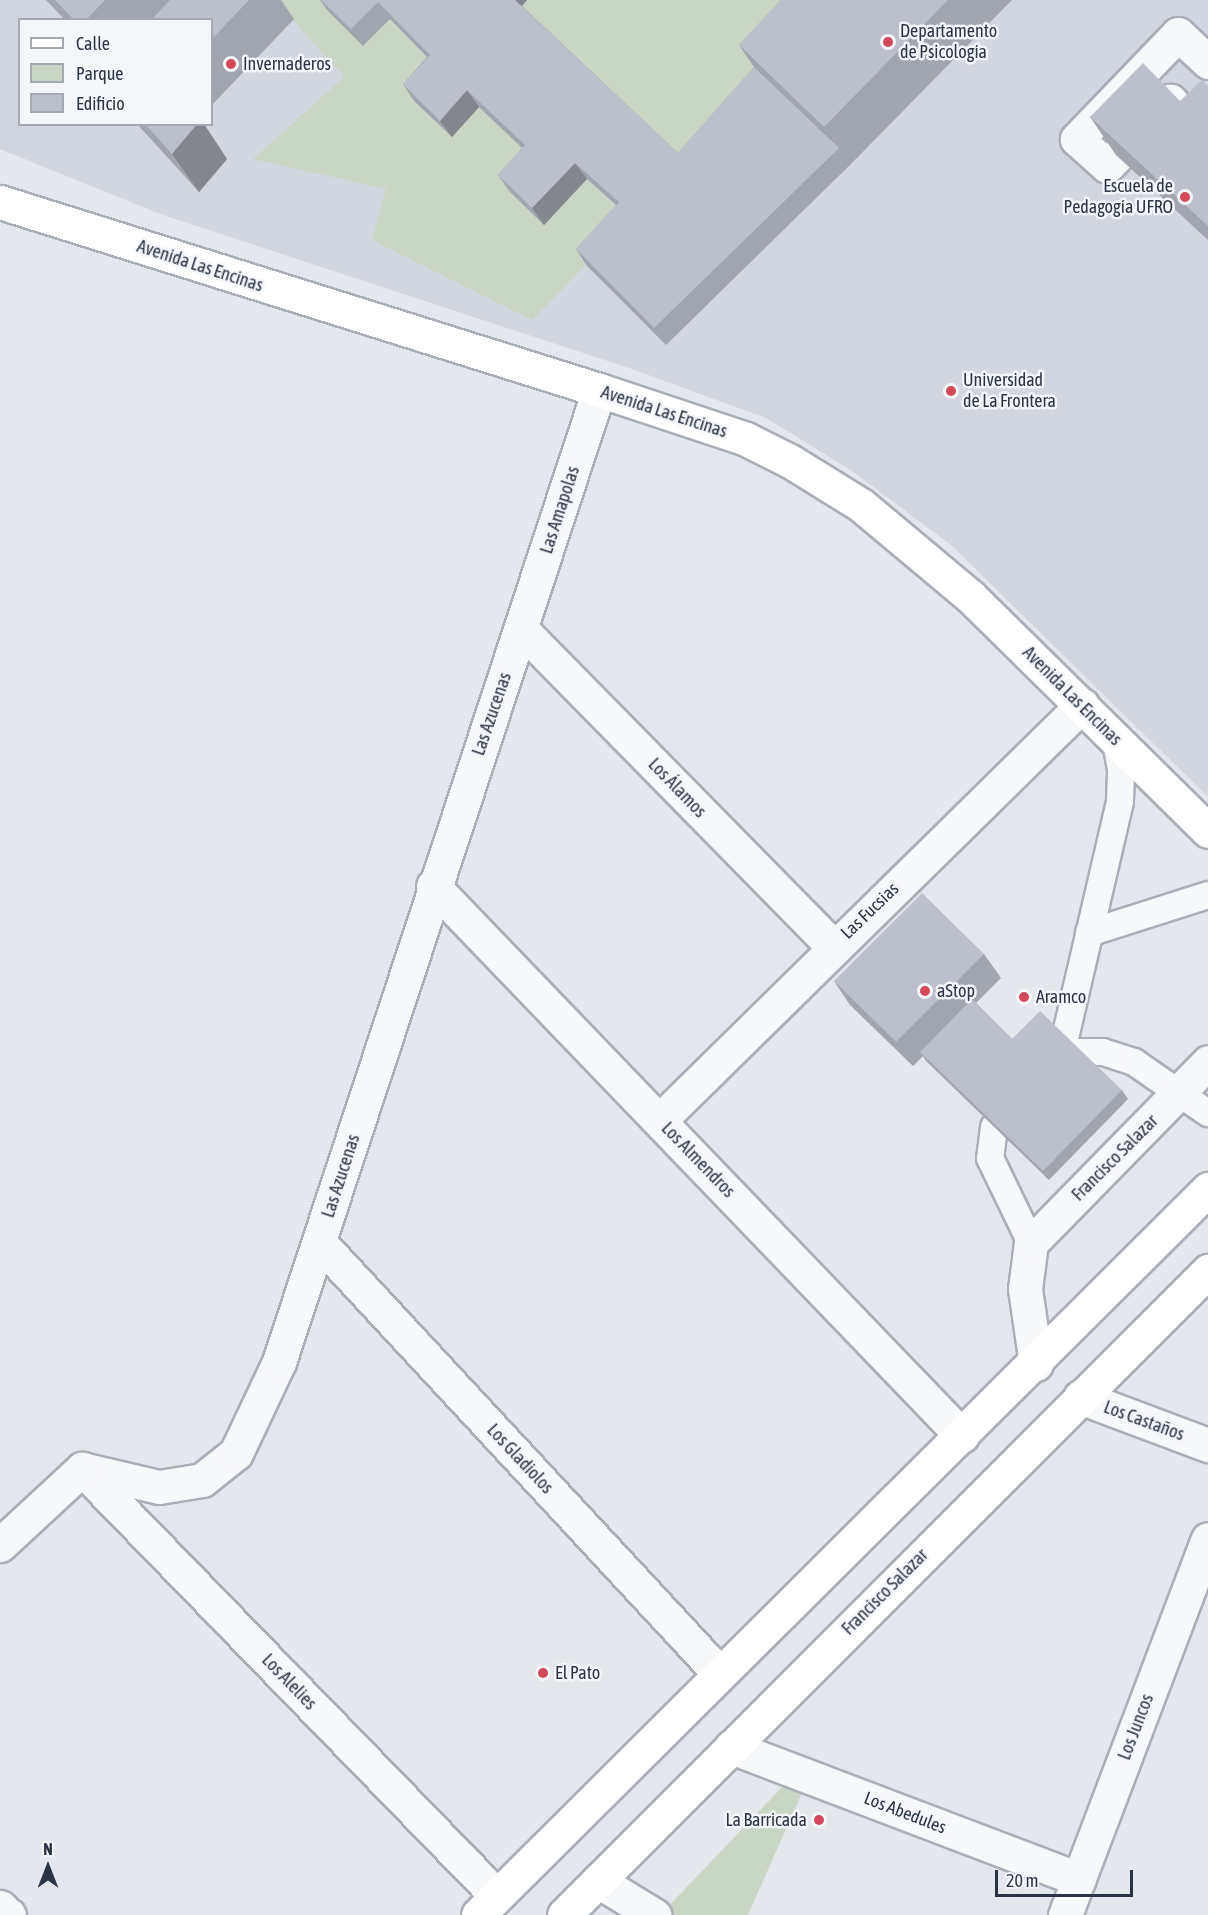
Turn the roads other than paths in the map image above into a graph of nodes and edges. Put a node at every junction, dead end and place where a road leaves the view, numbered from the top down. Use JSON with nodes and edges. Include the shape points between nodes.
{"nodes":[{"id":1,"x":1208,"y":62,"type":"edge"},
{"id":2,"x":1208,"y":138,"type":"edge"},
{"id":3,"x":0,"y":202,"type":"edge"},
{"id":4,"x":599,"y":390,"type":"junction"},
{"id":5,"x":521,"y":629,"type":"junction"},
{"id":6,"x":1082,"y":705,"type":"junction"},
{"id":7,"x":1115,"y":737,"type":"junction"},
{"id":8,"x":1208,"y":831,"type":"edge"},
{"id":9,"x":433,"y":886,"type":"junction"},
{"id":10,"x":1208,"y":895,"type":"edge"},
{"id":11,"x":1089,"y":933,"type":"junction"},
{"id":12,"x":833,"y":947,"type":"junction"},
{"id":13,"x":1208,"y":1062,"type":"edge"},
{"id":14,"x":1180,"y":1091,"type":"junction"},
{"id":15,"x":1208,"y":1113,"type":"edge"},
{"id":16,"x":660,"y":1120,"type":"junction"},
{"id":17,"x":994,"y":1127,"type":"edge"},
{"id":18,"x":1208,"y":1189,"type":"edge"},
{"id":19,"x":320,"y":1243,"type":"junction"},
{"id":20,"x":1031,"y":1243,"type":"junction"},
{"id":21,"x":1208,"y":1271,"type":"edge"},
{"id":22,"x":1036,"y":1364,"type":"junction"},
{"id":23,"x":1080,"y":1398,"type":"junction"},
{"id":24,"x":962,"y":1436,"type":"junction"},
{"id":25,"x":1208,"y":1445,"type":"edge"},
{"id":26,"x":81,"y":1469,"type":"junction"},
{"id":27,"x":4,"y":1537,"type":"edge"},
{"id":28,"x":1208,"y":1539,"type":"edge"},
{"id":29,"x":720,"y":1674,"type":"junction"},
{"id":30,"x":731,"y":1746,"type":"junction"},
{"id":31,"x":1079,"y":1879,"type":"junction"},
{"id":32,"x":598,"y":1881,"type":"junction"},
{"id":33,"x":487,"y":1906,"type":"edge"},
{"id":34,"x":0,"y":1907,"type":"edge"},
{"id":35,"x":9,"y":1915,"type":"edge"},
{"id":36,"x":564,"y":1915,"type":"edge"},
{"id":37,"x":654,"y":1915,"type":"edge"},
{"id":38,"x":1065,"y":1915,"type":"edge"}],
"edges":[{"from":1,"to":2,"type":"street","via":[[1178,34],[1077,139],[1107,166],[1170,101]]},
{"from":3,"to":4,"type":"main road","name":"Avenida Las Encinas"},
{"from":4,"to":5,"type":"street","name":"Las Amapolas"},
{"from":4,"to":6,"type":"main road","name":"Avenida Las Encinas","via":[[746,440],[790,461],[861,505],[971,597]]},
{"from":5,"to":9,"type":"street","name":"Las Azucenas"},
{"from":5,"to":12,"type":"street","name":"Los Álamos"},
{"from":6,"to":7,"type":"main road","name":"Avenida Las Encinas"},
{"from":6,"to":12,"type":"street","name":"Las Fucsias"},
{"from":7,"to":8,"type":"main road","name":"Avenida Las Encinas"},
{"from":7,"to":11,"type":"lane","via":[[1121,769],[1120,801]]},
{"from":9,"to":16,"type":"street","name":"Los Almendros"},
{"from":9,"to":19,"type":"street","name":"Las Azucenas"},
{"from":10,"to":11,"type":"lane"},
{"from":11,"to":14,"type":"lane","via":[[1072,1045],[1119,1055]]},
{"from":12,"to":16,"type":"street","name":"Las Fucsias"},
{"from":13,"to":14,"type":"street","name":"Francisco Salazar"},
{"from":14,"to":15,"type":"lane"},
{"from":14,"to":20,"type":"street","name":"Francisco Salazar"},
{"from":16,"to":24,"type":"street","name":"Los Almendros"},
{"from":17,"to":20,"type":"lane","via":[[990,1158]]},
{"from":18,"to":22,"type":"main road"},
{"from":19,"to":26,"type":"street","name":"Las Azucenas","via":[[279,1362],[236,1454],[202,1480],[159,1487]]},
{"from":19,"to":29,"type":"street","name":"Los Gladiolos"},
{"from":20,"to":22,"type":"street","via":[[1025,1289]]},
{"from":21,"to":23,"type":"main road","name":"Francisco Salazar"},
{"from":22,"to":24,"type":"main road"},
{"from":23,"to":25,"type":"street","name":"Los Castaños"},
{"from":23,"to":30,"type":"main road","name":"Francisco Salazar"},
{"from":24,"to":29,"type":"main road"},
{"from":26,"to":27,"type":"street"},
{"from":26,"to":33,"type":"street","name":"Los Alelies"},
{"from":28,"to":31,"type":"street","name":"Los Juncos"},
{"from":29,"to":33,"type":"main road"},
{"from":30,"to":31,"type":"street","name":"Los Abedules"},
{"from":30,"to":32,"type":"main road","name":"Francisco Salazar"},
{"from":31,"to":38,"type":"street","name":"Los Juncos"},
{"from":32,"to":36,"type":"main road","name":"Francisco Salazar"},
{"from":32,"to":37,"type":"street"},
{"from":34,"to":35,"type":"street"}]}
